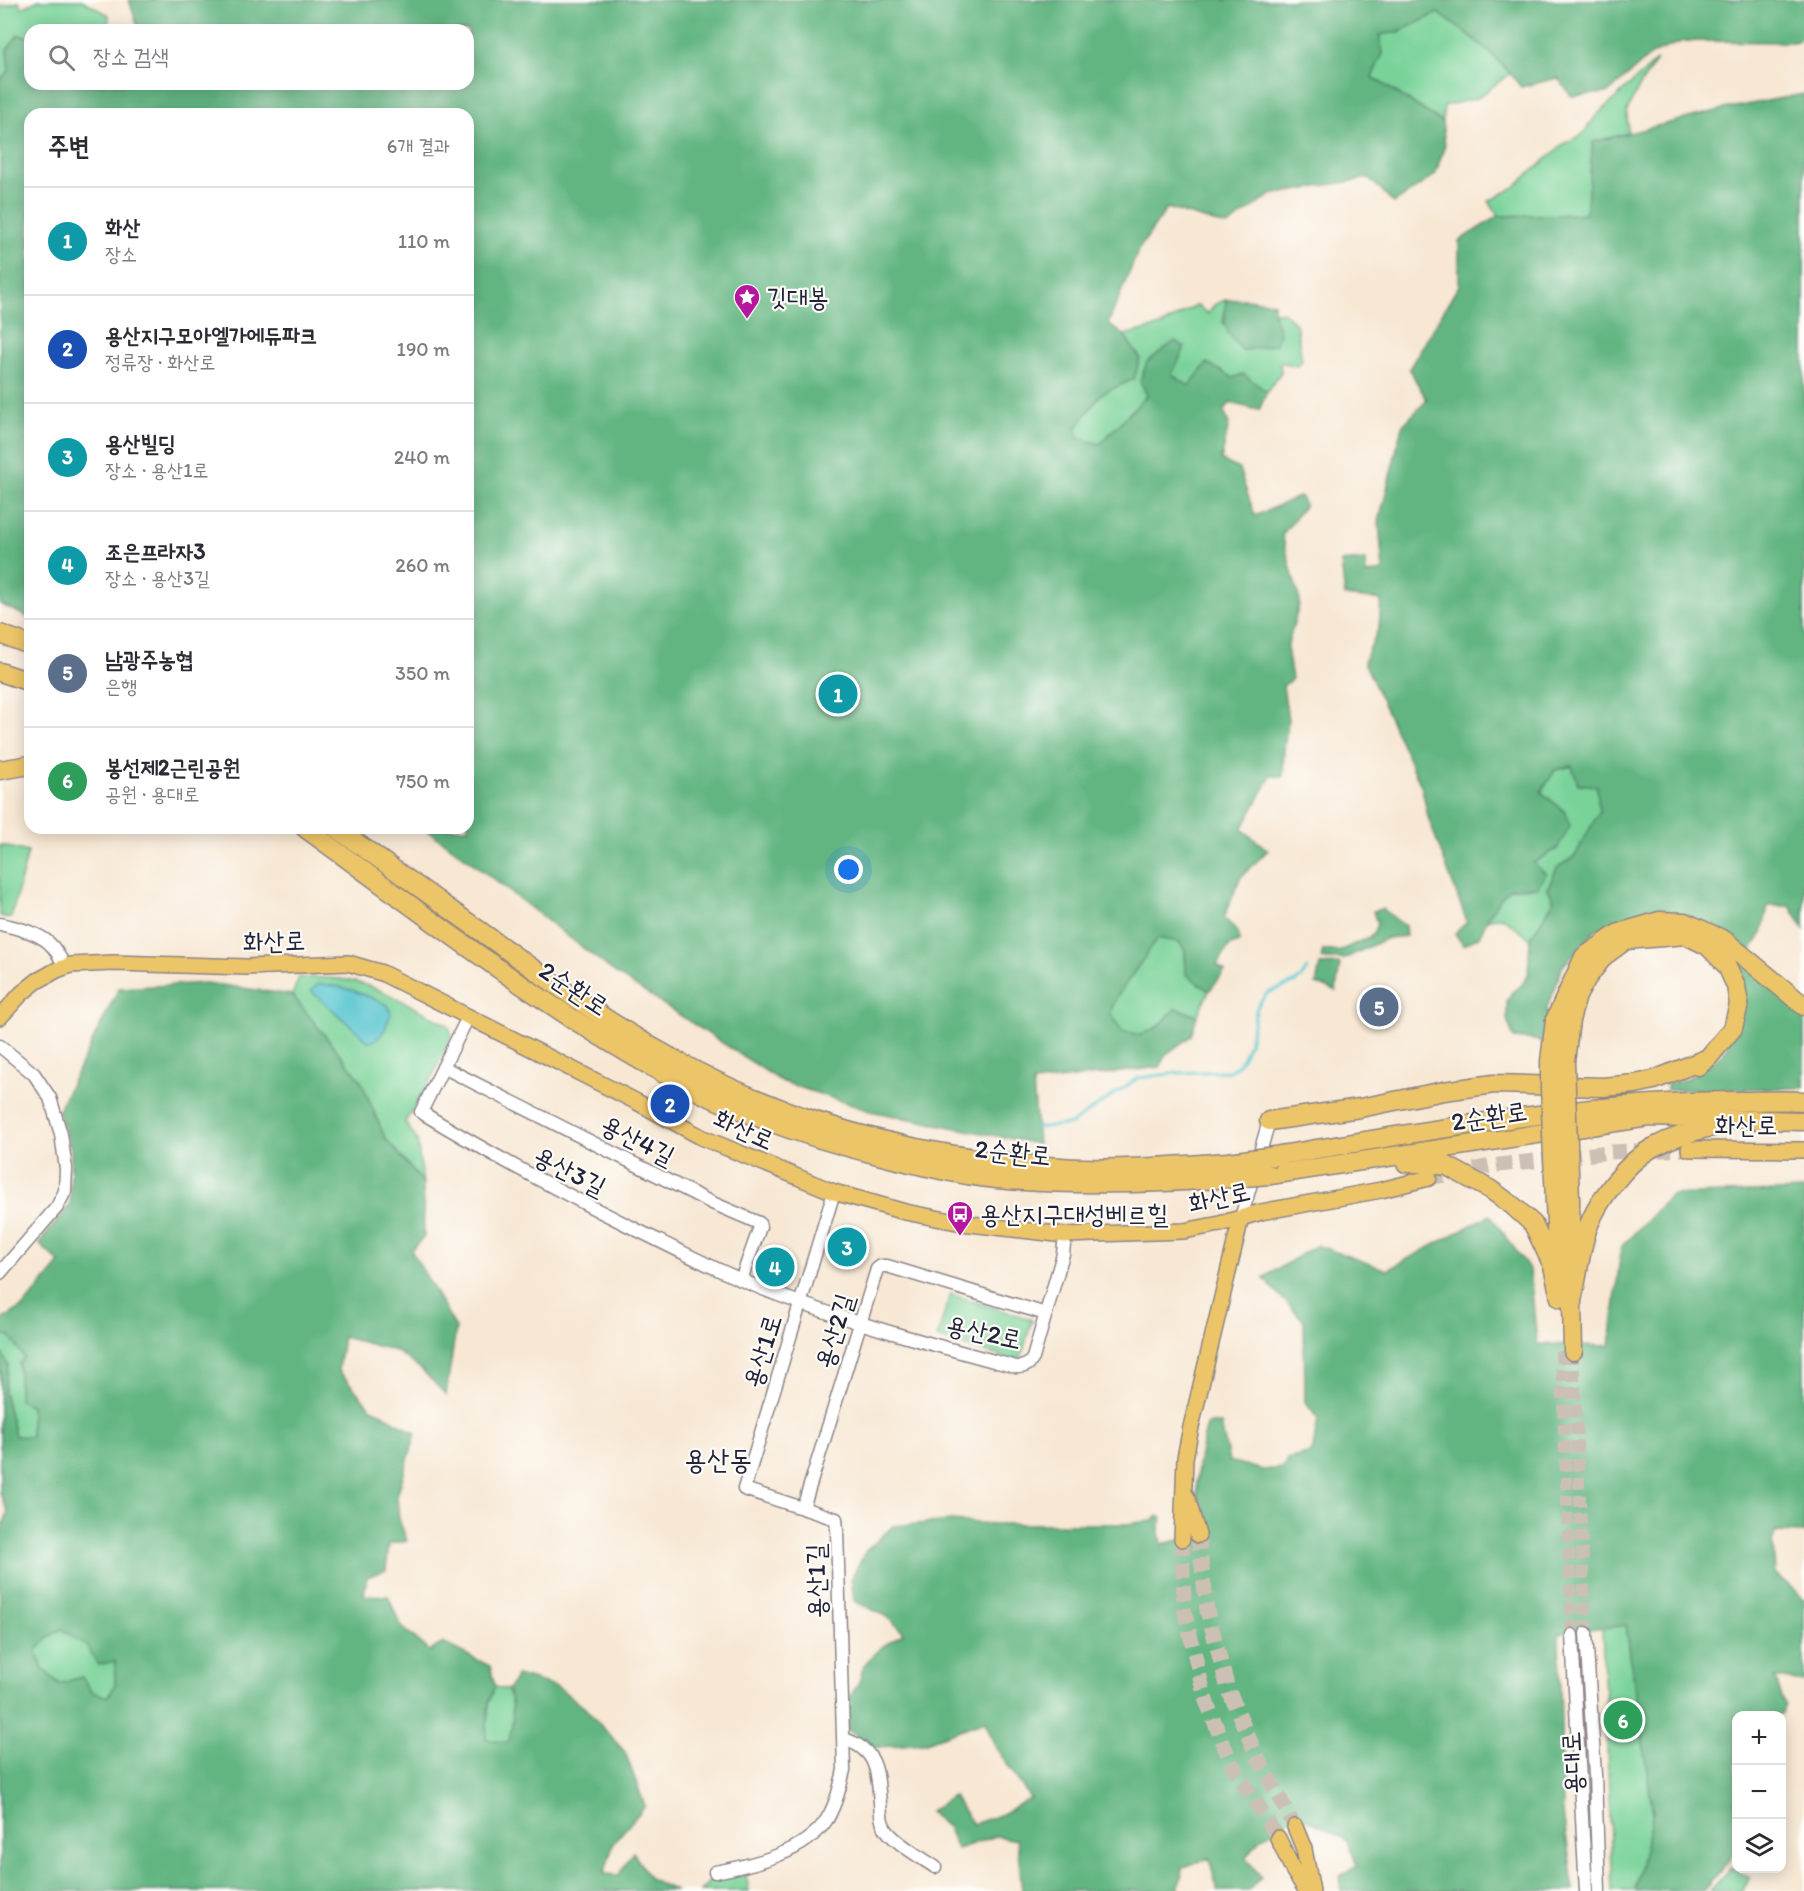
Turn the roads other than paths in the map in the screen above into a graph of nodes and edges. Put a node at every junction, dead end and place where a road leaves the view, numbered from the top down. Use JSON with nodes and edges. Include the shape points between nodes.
{"nodes":[{"id":1,"x":0,"y":672,"type":"edge"},
{"id":2,"x":24,"y":680,"type":"edge"},
{"id":3,"x":24,"y":766,"type":"edge"},
{"id":4,"x":0,"y":770,"type":"edge"},
{"id":5,"x":313,"y":834,"type":"edge"},
{"id":6,"x":344,"y":834,"type":"edge"},
{"id":7,"x":0,"y":924,"type":"edge"},
{"id":8,"x":65,"y":967,"type":"junction"},
{"id":9,"x":1804,"y":1006,"type":"edge"},
{"id":10,"x":0,"y":1017,"type":"edge"},
{"id":11,"x":468,"y":1017,"type":"junction"},
{"id":12,"x":1562,"y":1020,"type":"junction"},
{"id":13,"x":0,"y":1046,"type":"edge"},
{"id":14,"x":1708,"y":1058,"type":"junction"},
{"id":15,"x":444,"y":1067,"type":"junction"},
{"id":16,"x":1804,"y":1101,"type":"edge"},
{"id":17,"x":1616,"y":1106,"type":"junction"},
{"id":18,"x":1269,"y":1121,"type":"joint"},
{"id":19,"x":1804,"y":1121,"type":"edge"},
{"id":20,"x":1804,"y":1127,"type":"edge"},
{"id":21,"x":1689,"y":1149,"type":"tunnel mouth"},
{"id":22,"x":1804,"y":1150,"type":"edge"},
{"id":23,"x":1305,"y":1168,"type":"junction"},
{"id":24,"x":1230,"y":1170,"type":"junction"},
{"id":25,"x":1429,"y":1178,"type":"tunnel mouth"},
{"id":26,"x":834,"y":1192,"type":"junction"},
{"id":27,"x":1241,"y":1218,"type":"junction"},
{"id":28,"x":1065,"y":1235,"type":"junction"},
{"id":29,"x":0,"y":1273,"type":"edge"},
{"id":30,"x":741,"y":1280,"type":"junction"},
{"id":31,"x":1566,"y":1299,"type":"junction"},
{"id":32,"x":801,"y":1303,"type":"junction"},
{"id":33,"x":1046,"y":1314,"type":"junction"},
{"id":34,"x":860,"y":1323,"type":"junction"},
{"id":35,"x":1567,"y":1351,"type":"tunnel mouth"},
{"id":36,"x":744,"y":1489,"type":"joint"},
{"id":37,"x":1185,"y":1489,"type":"junction"},
{"id":38,"x":803,"y":1508,"type":"junction"},
{"id":39,"x":1198,"y":1535,"type":"tunnel mouth"},
{"id":40,"x":1182,"y":1539,"type":"tunnel mouth"},
{"id":41,"x":1586,"y":1633,"type":"tunnel mouth"},
{"id":42,"x":1572,"y":1635,"type":"tunnel mouth"},
{"id":43,"x":844,"y":1739,"type":"junction"},
{"id":44,"x":1295,"y":1827,"type":"tunnel mouth"},
{"id":45,"x":1278,"y":1838,"type":"tunnel mouth"},
{"id":46,"x":935,"y":1867,"type":"dead end"},
{"id":47,"x":716,"y":1872,"type":"dead end"},
{"id":48,"x":1307,"y":1891,"type":"edge"},
{"id":49,"x":1312,"y":1891,"type":"edge"},
{"id":50,"x":1586,"y":1891,"type":"edge"},
{"id":51,"x":1599,"y":1891,"type":"edge"}],
"edges":[{"from":1,"to":2,"type":"highway"},
{"from":3,"to":4,"type":"highway"},
{"from":5,"to":24,"type":"highway","name":"2순환로","via":[[554,1006],[684,1084],[810,1136],[928,1168],[994,1179],[1131,1184]]},
{"from":6,"to":24,"type":"highway","name":"2순환로","via":[[636,1038],[697,1072],[766,1103],[842,1130],[988,1161],[1062,1168]]},
{"from":7,"to":8,"type":"street","via":[[49,942]]},
{"from":8,"to":10,"type":"main road","name":"화산로","via":[[37,981]]},
{"from":8,"to":11,"type":"main road","name":"화산로","via":[[90,963],[247,967],[348,963],[382,973]]},
{"from":9,"to":12,"type":"highway","via":[[1724,940],[1685,922],[1659,921],[1619,933],[1584,957]]},
{"from":11,"to":15,"type":"street","name":"용산3길"},
{"from":11,"to":26,"type":"main road","name":"화산로","via":[[704,1138]]},
{"from":12,"to":14,"type":"highway","via":[[1604,956],[1626,940],[1686,935],[1708,946],[1727,966],[1736,986],[1739,1004],[1733,1028]]},
{"from":12,"to":31,"type":"highway","bridge":true,"via":[[1550,1079],[1562,1201]]},
{"from":13,"to":29,"type":"street","via":[[34,1074],[50,1098],[66,1169],[65,1191],[57,1207]]},
{"from":14,"to":17,"type":"highway","via":[[1688,1074]]},
{"from":14,"to":18,"type":"highway","via":[[1635,1084],[1494,1084]]},
{"from":15,"to":30,"type":"street","name":"용산3길","via":[[421,1112],[507,1163]]},
{"from":15,"to":30,"type":"street","name":"용산4길","via":[[710,1202],[759,1222]]},
{"from":16,"to":17,"type":"highway","name":"2순환로","via":[[1688,1101]]},
{"from":17,"to":24,"type":"highway","name":"2순환로","bridge":true,"via":[[1512,1118],[1275,1156]]},
{"from":18,"to":27,"type":"street"},
{"from":19,"to":23,"type":"highway","name":"2순환로","via":[[1649,1117]]},
{"from":20,"to":31,"type":"highway","via":[[1726,1125],[1698,1129],[1650,1149],[1617,1179],[1596,1210]]},
{"from":21,"to":22,"type":"main road","name":"화산로"},
{"from":23,"to":24,"type":"highway","name":"2순환로","bridge":true,"via":[[1270,1175]]},
{"from":23,"to":31,"type":"highway","via":[[1392,1162],[1447,1166],[1512,1204],[1533,1224]]},
{"from":25,"to":27,"type":"main road","name":"화산로"},
{"from":26,"to":28,"type":"main road","name":"화산로","via":[[962,1223]]},
{"from":26,"to":32,"type":"street","name":"용산1로"},
{"from":27,"to":28,"type":"main road","name":"화산로","via":[[1184,1231]]},
{"from":27,"to":37,"type":"main road","via":[[1191,1427]]},
{"from":28,"to":33,"type":"street","name":"용산2로"},
{"from":30,"to":32,"type":"street","name":"용산3길"},
{"from":31,"to":35,"type":"highway"},
{"from":32,"to":34,"type":"street","name":"용산2로"},
{"from":32,"to":36,"type":"street","name":"용산1로"},
{"from":33,"to":34,"type":"street","name":"용산2로","via":[[1033,1358],[1020,1367]]},
{"from":33,"to":34,"type":"street","name":"용산2길","via":[[881,1266],[874,1272]]},
{"from":34,"to":38,"type":"street","name":"용산2길"},
{"from":36,"to":38,"type":"street","name":"용산1길"},
{"from":37,"to":39,"type":"main road"},
{"from":37,"to":40,"type":"main road"},
{"from":38,"to":43,"type":"street","name":"용산1길","via":[[836,1519]]},
{"from":41,"to":51,"type":"street","name":"용대로"},
{"from":42,"to":50,"type":"street","name":"용대로"},
{"from":43,"to":46,"type":"street","via":[[858,1744],[873,1760],[886,1830]]},
{"from":43,"to":47,"type":"street","name":"용산1길","via":[[839,1793],[817,1831],[788,1850],[748,1866]]},
{"from":44,"to":49,"type":"main road","via":[[1304,1849]]},
{"from":45,"to":48,"type":"main road"}]}
